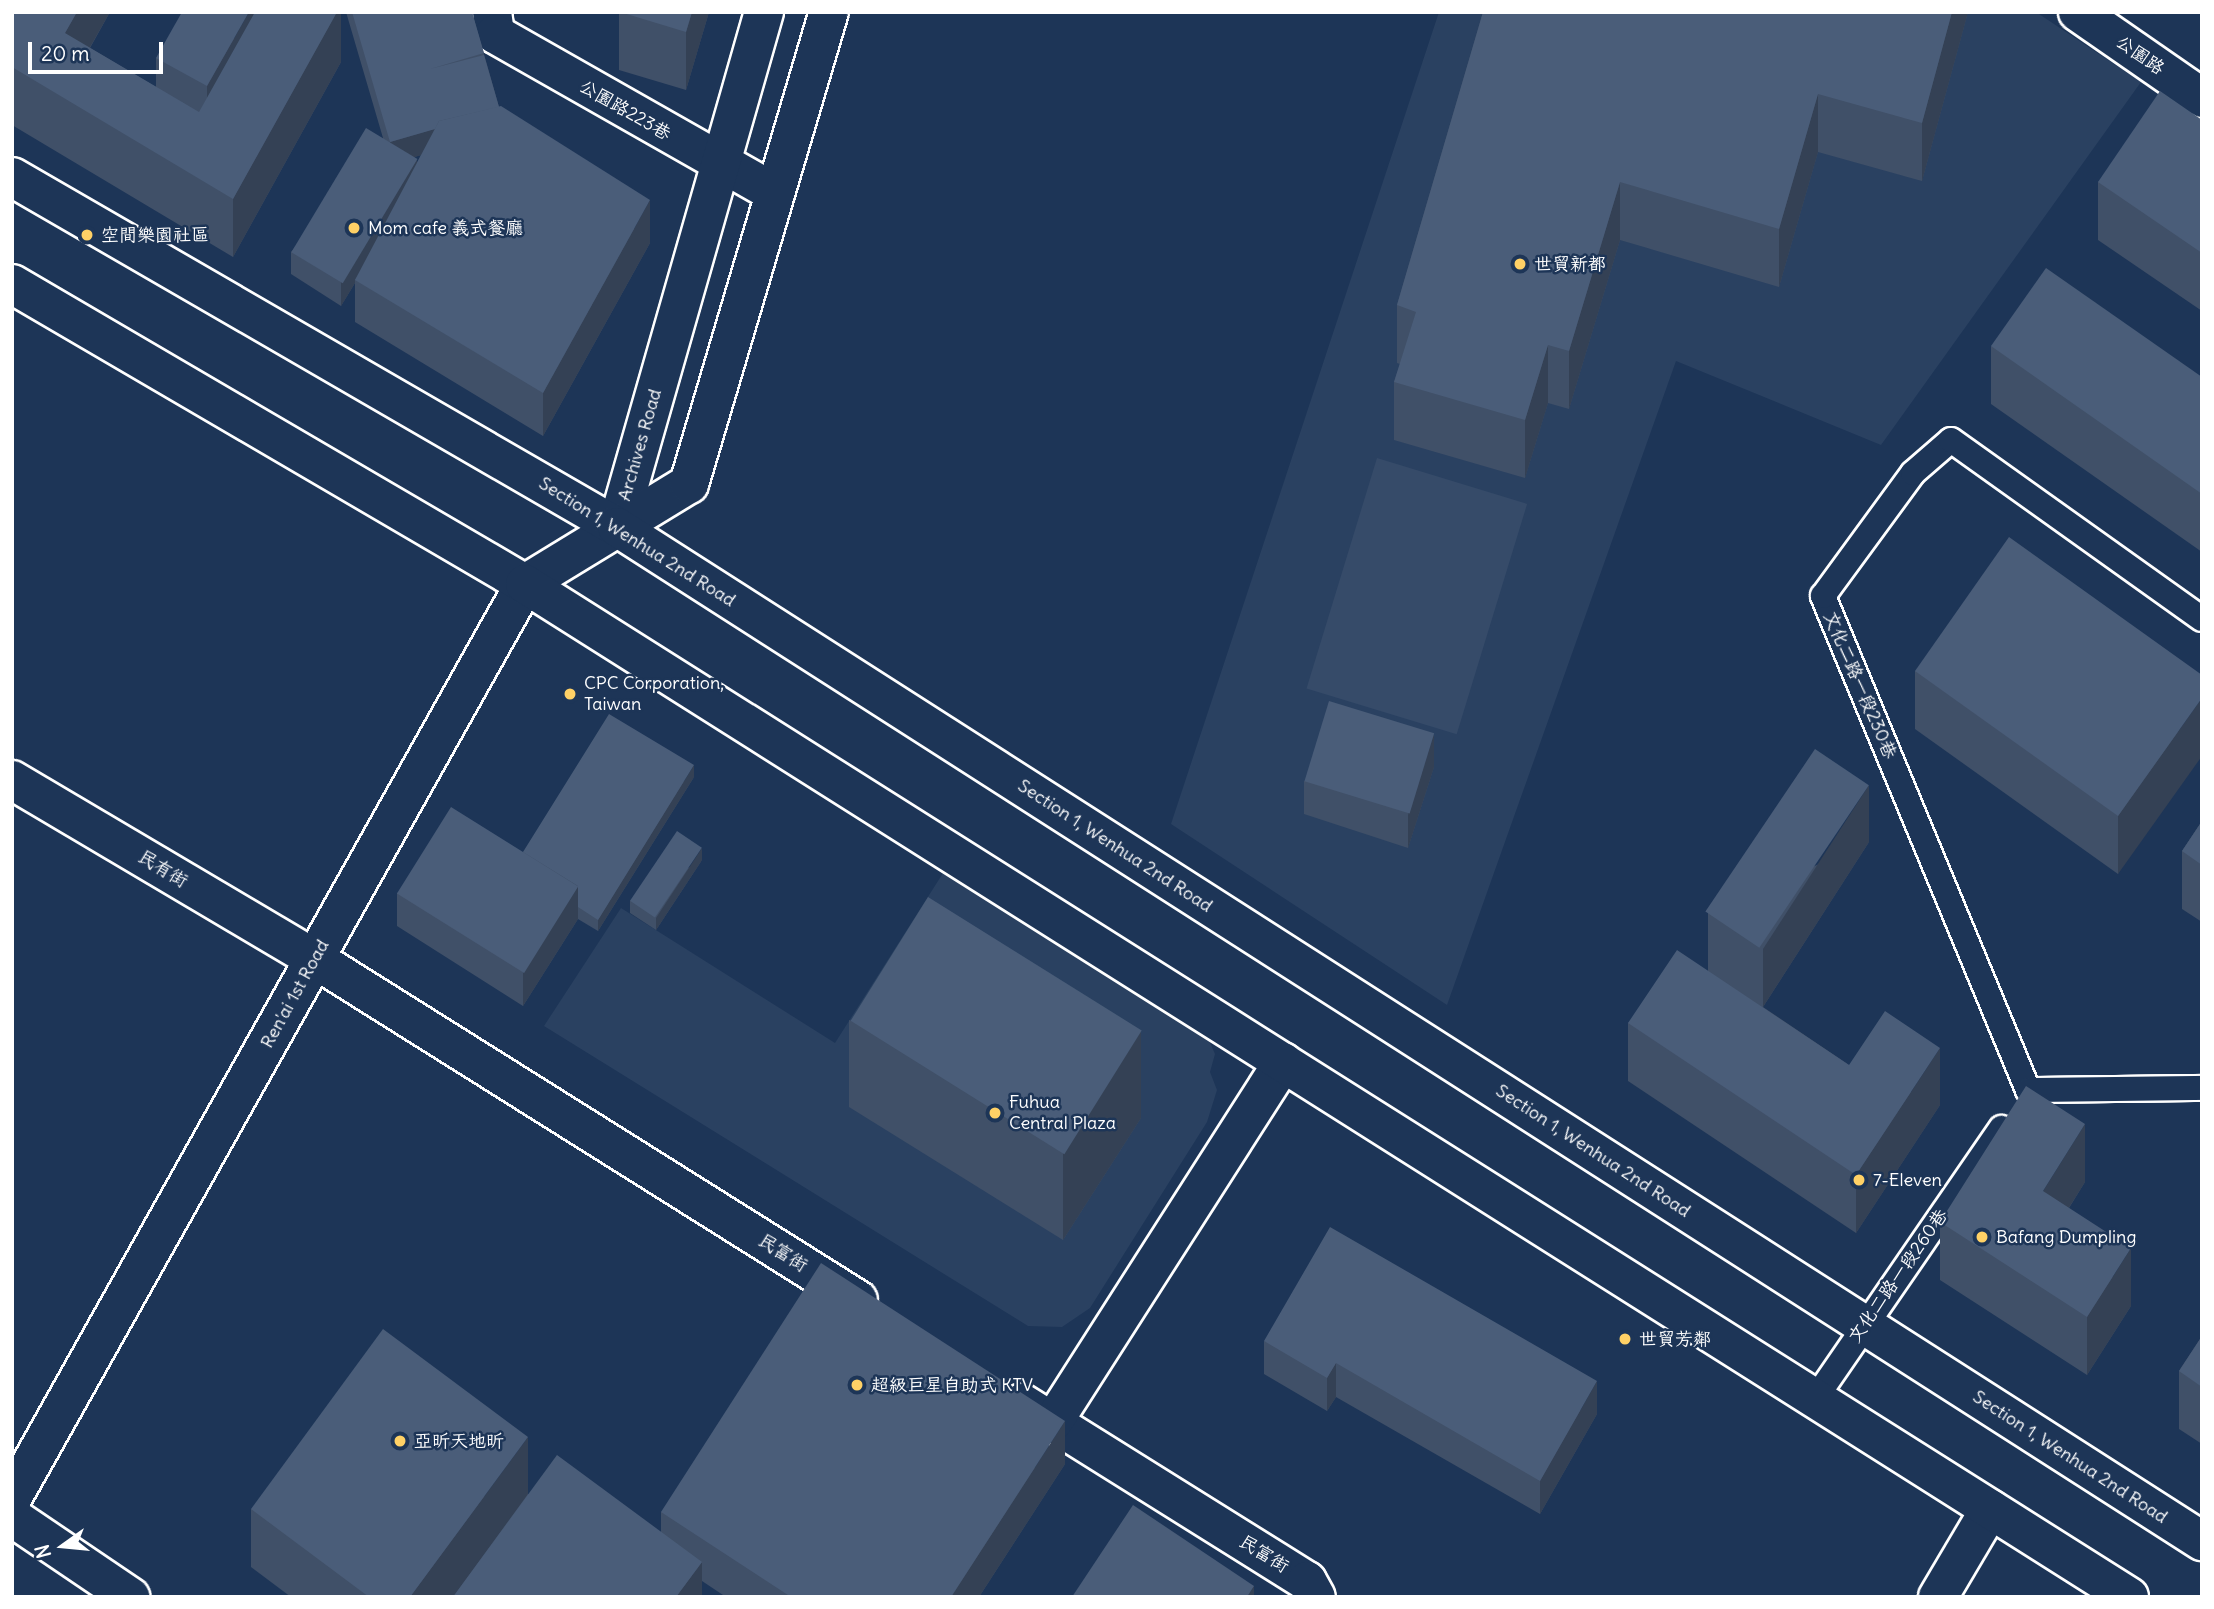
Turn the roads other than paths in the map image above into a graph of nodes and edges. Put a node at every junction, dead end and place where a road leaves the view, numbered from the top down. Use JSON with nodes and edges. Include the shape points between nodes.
{"nodes":[{"id":1,"x":492,"y":12,"type":"edge"},
{"id":2,"x":764,"y":12,"type":"edge"},
{"id":3,"x":829,"y":12,"type":"edge"},
{"id":4,"x":2099,"y":18,"type":"edge"},
{"id":5,"x":2202,"y":99,"type":"edge"},
{"id":6,"x":719,"y":165,"type":"junction"},
{"id":7,"x":12,"y":177,"type":"edge"},
{"id":8,"x":775,"y":193,"type":"junction"},
{"id":9,"x":12,"y":284,"type":"edge"},
{"id":10,"x":617,"y":527,"type":"junction"},
{"id":11,"x":525,"y":584,"type":"junction"},
{"id":12,"x":2202,"y":619,"type":"edge"},
{"id":13,"x":12,"y":780,"type":"edge"},
{"id":14,"x":315,"y":959,"type":"junction"},
{"id":15,"x":1283,"y":1062,"type":"junction"},
{"id":16,"x":2202,"y":1088,"type":"edge"},
{"id":17,"x":2028,"y":1090,"type":"junction"},
{"id":18,"x":889,"y":1319,"type":"edge"},
{"id":19,"x":1863,"y":1325,"type":"junction"},
{"id":20,"x":994,"y":1385,"type":"edge"},
{"id":21,"x":1815,"y":1399,"type":"junction"},
{"id":22,"x":1053,"y":1422,"type":"junction"},
{"id":23,"x":12,"y":1498,"type":"edge"},
{"id":24,"x":1990,"y":1509,"type":"junction"},
{"id":25,"x":12,"y":1517,"type":"edge"},
{"id":26,"x":2202,"y":1541,"type":"edge"},
{"id":27,"x":130,"y":1597,"type":"edge"},
{"id":28,"x":1317,"y":1597,"type":"edge"},
{"id":29,"x":1938,"y":1597,"type":"edge"},
{"id":30,"x":2129,"y":1597,"type":"edge"}],
"edges":[{"from":1,"to":6,"type":"street","name":"公園路223巷","via":[[495,34]]},
{"from":2,"to":6,"type":"street","name":"Archives Road"},
{"from":3,"to":8,"type":"street","name":"Archives Road"},
{"from":4,"to":5,"type":"street","name":"公園路"},
{"from":6,"to":8,"type":"street","name":"公園路223巷"},
{"from":6,"to":10,"type":"street","name":"Archives Road"},
{"from":7,"to":10,"type":"street","name":"Section 1, Wenhua 2nd Road"},
{"from":8,"to":10,"type":"street","name":"Archives Road","via":[[689,484]]},
{"from":9,"to":11,"type":"street"},
{"from":10,"to":11,"type":"street","name":"Ren'ai 1st Road"},
{"from":10,"to":19,"type":"street","name":"Section 1, Wenhua 2nd Road"},
{"from":11,"to":14,"type":"street","name":"Ren'ai 1st Road"},
{"from":11,"to":15,"type":"street"},
{"from":12,"to":17,"type":"lane","name":"文化二路一段230巷","via":[[1951,440],[1913,473],[1823,596]]},
{"from":13,"to":14,"type":"street","name":"民有街"},
{"from":14,"to":18,"type":"street","name":"民富街"},
{"from":14,"to":23,"type":"street","name":"Ren'ai 1st Road"},
{"from":15,"to":21,"type":"street"},
{"from":15,"to":22,"type":"street"},
{"from":16,"to":17,"type":"lane"},
{"from":17,"to":19,"type":"lane","name":"文化二路一段260巷"},
{"from":19,"to":21,"type":"lane","name":"文化二路一段260巷"},
{"from":19,"to":26,"type":"street","name":"Section 1, Wenhua 2nd Road"},
{"from":20,"to":22,"type":"street","name":"民富街"},
{"from":21,"to":24,"type":"street"},
{"from":22,"to":28,"type":"street","name":"民富街","via":[[1307,1581]]},
{"from":24,"to":29,"type":"street"},
{"from":24,"to":30,"type":"street"},
{"from":25,"to":27,"type":"street"}]}
